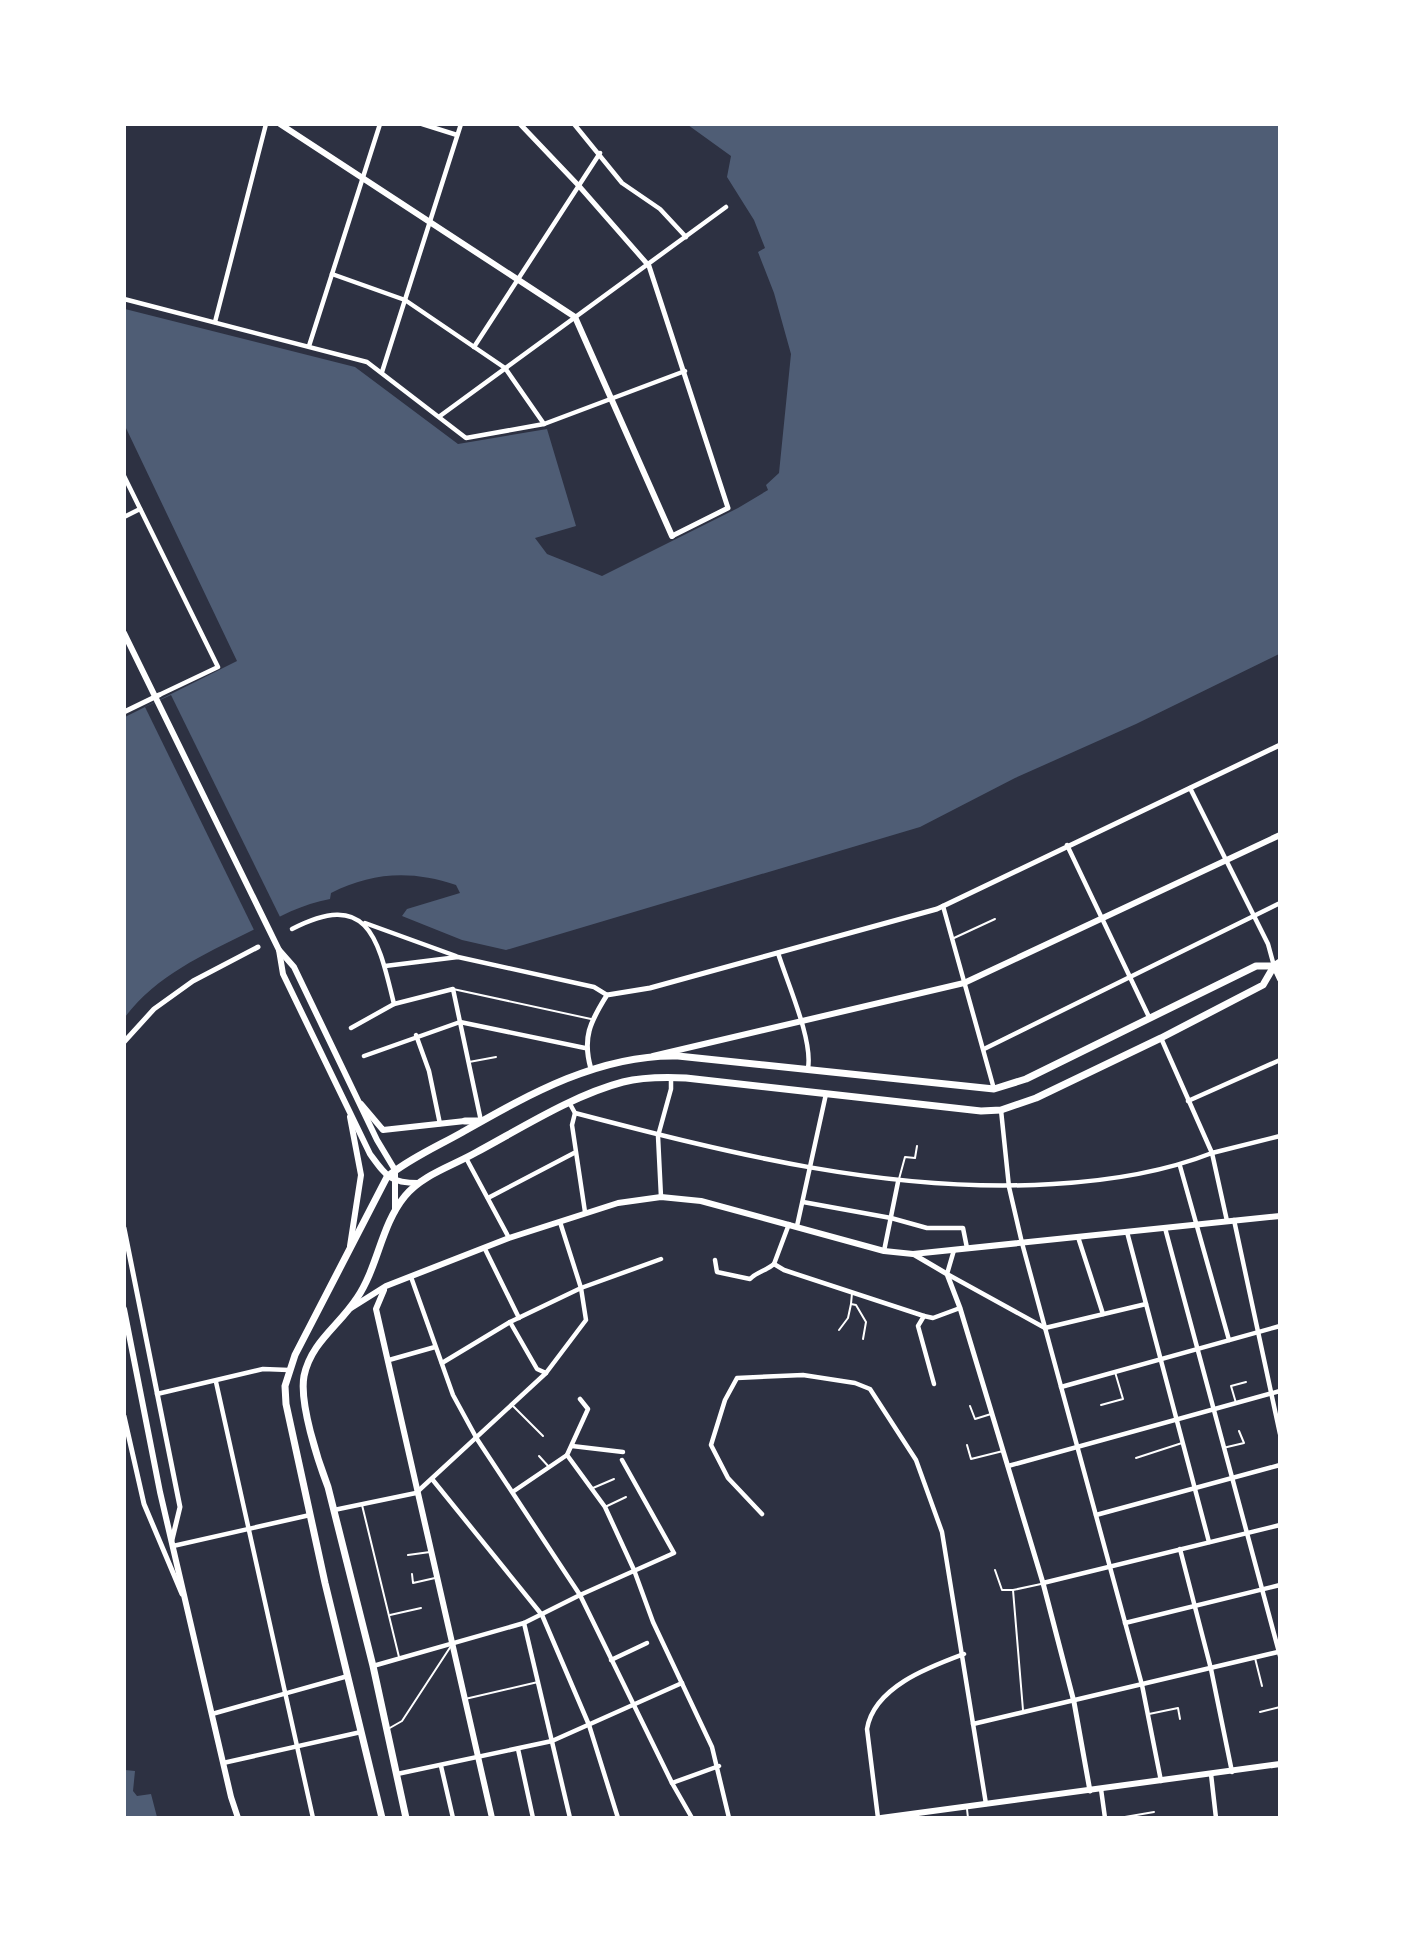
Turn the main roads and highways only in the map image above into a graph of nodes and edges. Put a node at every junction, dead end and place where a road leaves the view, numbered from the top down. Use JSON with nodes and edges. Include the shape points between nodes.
{"nodes":[{"id":1,"x":280,"y":124,"type":"edge"},
{"id":2,"x":672,"y":536,"type":"road end"},
{"id":3,"x":124,"y":633,"type":"edge"},
{"id":4,"x":1280,"y":835,"type":"edge"},
{"id":5,"x":279,"y":950,"type":"junction"},
{"id":6,"x":1277,"y":964,"type":"edge"},
{"id":7,"x":1280,"y":980,"type":"edge"},
{"id":8,"x":649,"y":1057,"type":"junction"},
{"id":9,"x":357,"y":1099,"type":"junction"},
{"id":10,"x":350,"y":1114,"type":"junction"},
{"id":11,"x":465,"y":1121,"type":"joint"},
{"id":12,"x":481,"y":1121,"type":"junction"},
{"id":13,"x":395,"y":1170,"type":"junction"},
{"id":14,"x":387,"y":1177,"type":"junction"},
{"id":15,"x":396,"y":1182,"type":"junction"},
{"id":16,"x":418,"y":1183,"type":"junction"},
{"id":17,"x":395,"y":1212,"type":"junction"},
{"id":18,"x":1280,"y":1216,"type":"edge"},
{"id":19,"x":350,"y":1245,"type":"junction"},
{"id":20,"x":386,"y":1286,"type":"junction"},
{"id":21,"x":351,"y":1308,"type":"junction"},
{"id":22,"x":124,"y":1309,"type":"edge"},
{"id":23,"x":1280,"y":1764,"type":"edge"},
{"id":24,"x":233,"y":1806,"type":"junction"},
{"id":25,"x":233,"y":1818,"type":"edge"},
{"id":26,"x":238,"y":1818,"type":"edge"},
{"id":27,"x":382,"y":1818,"type":"edge"},
{"id":28,"x":405,"y":1818,"type":"edge"},
{"id":29,"x":492,"y":1818,"type":"edge"},
{"id":30,"x":880,"y":1818,"type":"edge"}],
"edges":[{"from":1,"to":2,"type":"main road","via":[[575,317]]},
{"from":3,"to":5,"type":"main road"},
{"from":4,"to":8,"type":"main road","via":[[964,983]]},
{"from":5,"to":9,"type":"main road","via":[[294,966]]},
{"from":5,"to":10,"type":"main road","via":[[283,974]]},
{"from":6,"to":7,"type":"main road"},
{"from":6,"to":8,"type":"main road","via":[[1256,966],[1026,1079],[994,1089],[808,1068]]},
{"from":6,"to":16,"type":"main road","via":[[1263,985],[1043,1095],[1001,1110],[671,1077],[624,1081],[570,1104]]},
{"from":8,"to":12,"type":"main road","via":[[591,1070]]},
{"from":9,"to":11,"type":"main road","via":[[383,1130]]},
{"from":9,"to":13,"type":"main road"},
{"from":10,"to":14,"type":"main road","via":[[370,1154]]},
{"from":10,"to":19,"type":"main road","via":[[361,1175]]},
{"from":11,"to":12,"type":"main road"},
{"from":12,"to":13,"type":"main road"},
{"from":13,"to":14,"type":"main road"},
{"from":13,"to":15,"type":"main road"},
{"from":14,"to":15,"type":"main road"},
{"from":14,"to":19,"type":"main road"},
{"from":15,"to":16,"type":"main road"},
{"from":15,"to":17,"type":"main road"},
{"from":16,"to":17,"type":"main road"},
{"from":17,"to":21,"type":"main road","via":[[364,1287]]},
{"from":18,"to":20,"type":"main road","via":[[913,1254],[884,1251],[701,1201],[661,1197],[585,1212]]},
{"from":19,"to":27,"type":"main road","via":[[289,1370],[286,1404]]},
{"from":20,"to":21,"type":"main road"},
{"from":20,"to":29,"type":"main road","via":[[376,1309]]},
{"from":21,"to":28,"type":"main road","via":[[313,1350],[303,1381],[304,1398],[373,1666]]},
{"from":22,"to":24,"type":"main road","via":[[160,1492]]},
{"from":23,"to":30,"type":"main road"},
{"from":24,"to":25,"type":"main road"},
{"from":24,"to":26,"type":"main road"}]}
